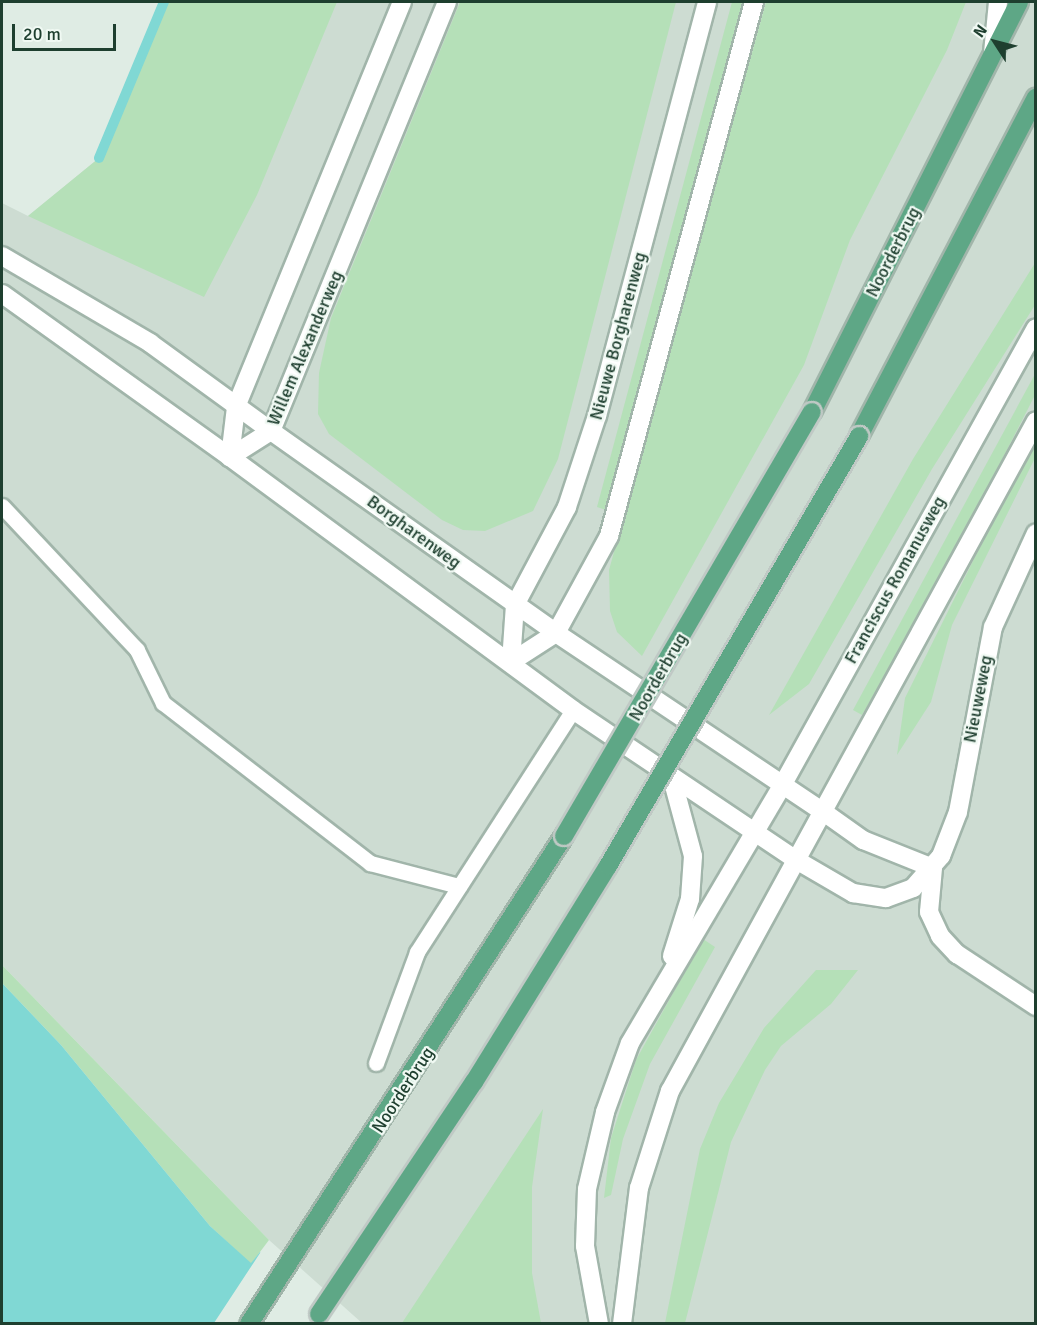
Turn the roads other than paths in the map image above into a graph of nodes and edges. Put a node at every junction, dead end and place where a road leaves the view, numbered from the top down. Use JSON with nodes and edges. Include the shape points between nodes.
{"nodes":[{"id":1,"x":402,"y":2,"type":"edge"},
{"id":2,"x":447,"y":2,"type":"edge"},
{"id":3,"x":707,"y":2,"type":"edge"},
{"id":4,"x":754,"y":2,"type":"edge"},
{"id":5,"x":998,"y":2,"type":"edge"},
{"id":6,"x":1019,"y":2,"type":"edge"},
{"id":7,"x":993,"y":53,"type":"junction"},
{"id":8,"x":1035,"y":98,"type":"edge"},
{"id":9,"x":2,"y":256,"type":"edge"},
{"id":10,"x":2,"y":294,"type":"edge"},
{"id":11,"x":1035,"y":328,"type":"edge"},
{"id":12,"x":236,"y":407,"type":"junction"},
{"id":13,"x":1035,"y":421,"type":"edge"},
{"id":14,"x":271,"y":431,"type":"junction"},
{"id":15,"x":230,"y":457,"type":"junction"},
{"id":16,"x":2,"y":506,"type":"edge"},
{"id":17,"x":1035,"y":533,"type":"edge"},
{"id":18,"x":515,"y":604,"type":"junction"},
{"id":19,"x":556,"y":633,"type":"junction"},
{"id":20,"x":511,"y":662,"type":"junction"},
{"id":21,"x":573,"y":710,"type":"junction"},
{"id":22,"x":672,"y":778,"type":"junction"},
{"id":23,"x":783,"y":784,"type":"junction"},
{"id":24,"x":825,"y":813,"type":"junction"},
{"id":25,"x":755,"y":832,"type":"junction"},
{"id":26,"x":798,"y":861,"type":"junction"},
{"id":27,"x":933,"y":868,"type":"junction"},
{"id":28,"x":459,"y":886,"type":"junction"},
{"id":29,"x":664,"y":981,"type":"junction"},
{"id":30,"x":1035,"y":1006,"type":"edge"},
{"id":31,"x":376,"y":1064,"type":"dead end"},
{"id":32,"x":249,"y":1323,"type":"edge"},
{"id":33,"x":312,"y":1323,"type":"edge"},
{"id":34,"x":599,"y":1323,"type":"edge"},
{"id":35,"x":622,"y":1323,"type":"edge"}],
"edges":[{"from":1,"to":12,"type":"street"},
{"from":2,"to":14,"type":"street","name":"Willem Alexanderweg"},
{"from":3,"to":18,"type":"street","name":"Nieuwe Borgharenweg","via":[[597,416],[567,507]]},
{"from":4,"to":19,"type":"street","via":[[609,536]]},
{"from":5,"to":7,"type":"street"},
{"from":6,"to":7,"type":"main road","name":"Noorderbrug"},
{"from":7,"to":32,"type":"main road","name":"Noorderbrug","bridge":true,"via":[[812,412],[564,836]]},
{"from":8,"to":33,"type":"main road","bridge":true,"via":[[859,436],[597,885],[474,1082]]},
{"from":9,"to":12,"type":"street","name":"Borgharenweg","via":[[102,312]]},
{"from":10,"to":15,"type":"street"},
{"from":11,"to":23,"type":"street","name":"Franciscus Romanusweg"},
{"from":12,"to":14,"type":"street","name":"Borgharenweg"},
{"from":12,"to":15,"type":"street"},
{"from":13,"to":24,"type":"street"},
{"from":14,"to":15,"type":"street","name":"Willem Alexanderweg"},
{"from":14,"to":18,"type":"street","name":"Borgharenweg"},
{"from":15,"to":20,"type":"street"},
{"from":16,"to":28,"type":"lane","via":[[137,650],[163,703],[369,863]]},
{"from":17,"to":27,"type":"street","name":"Nieuweweg","via":[[993,627],[958,812],[952,836]]},
{"from":18,"to":19,"type":"street","name":"Borgharenweg"},
{"from":18,"to":20,"type":"street","name":"Nieuwe Borgharenweg"},
{"from":19,"to":20,"type":"street"},
{"from":19,"to":23,"type":"street","name":"Borgharenweg"},
{"from":20,"to":21,"type":"street"},
{"from":21,"to":22,"type":"street"},
{"from":21,"to":28,"type":"lane"},
{"from":22,"to":25,"type":"street"},
{"from":22,"to":29,"type":"street","via":[[688,820],[692,885]]},
{"from":23,"to":24,"type":"street","name":"Borgharenweg"},
{"from":23,"to":25,"type":"street","name":"Franciscus Romanusweg"},
{"from":24,"to":26,"type":"street"},
{"from":24,"to":27,"type":"street","via":[[863,840]]},
{"from":25,"to":26,"type":"street"},
{"from":25,"to":29,"type":"street","name":"Franciscus Romanusweg"},
{"from":26,"to":27,"type":"street","name":"Nieuweweg","via":[[869,897],[902,894]]},
{"from":26,"to":35,"type":"street","via":[[670,1091],[639,1188]]},
{"from":27,"to":30,"type":"street","via":[[929,912],[940,936],[957,954]]},
{"from":28,"to":31,"type":"lane","via":[[417,952]]},
{"from":29,"to":34,"type":"street","name":"Franciscus Romanusweg","via":[[630,1043],[595,1149],[585,1246]]}]}
